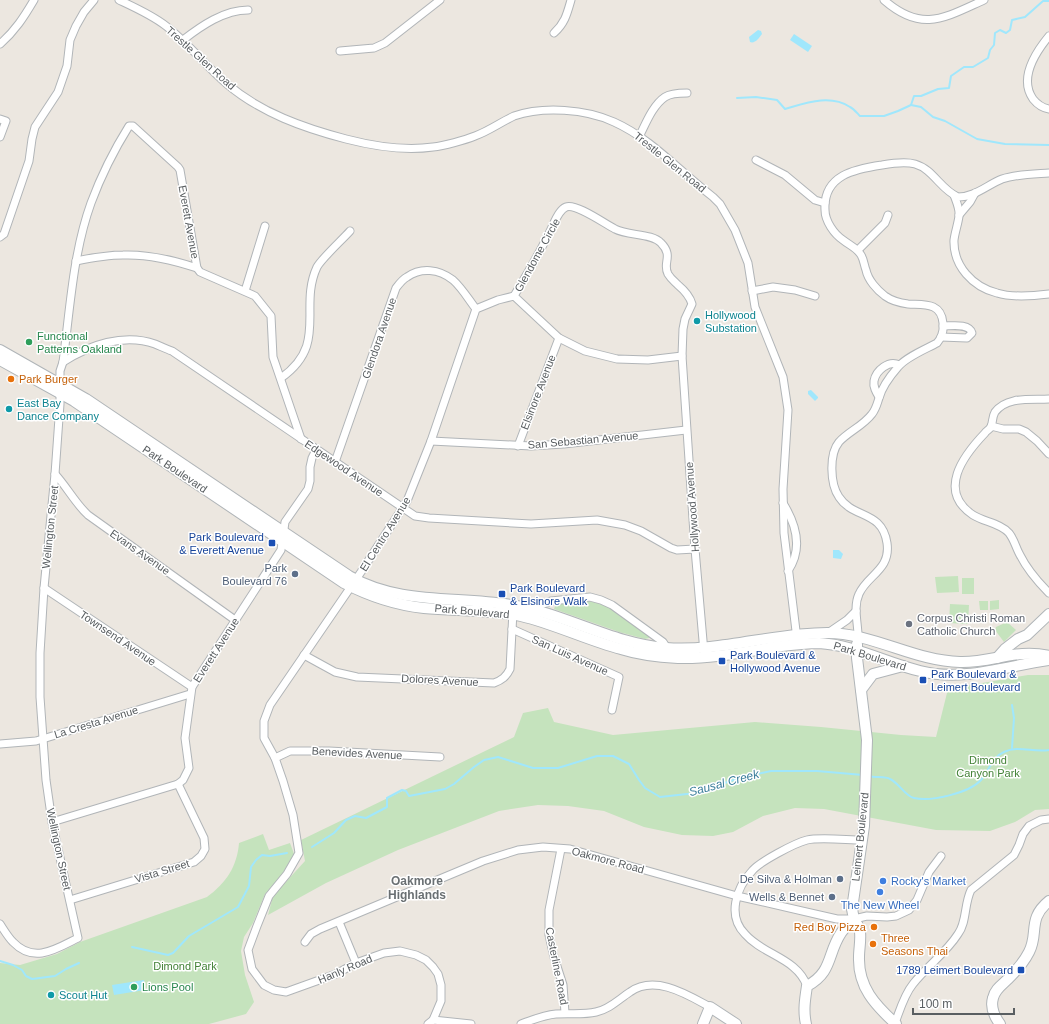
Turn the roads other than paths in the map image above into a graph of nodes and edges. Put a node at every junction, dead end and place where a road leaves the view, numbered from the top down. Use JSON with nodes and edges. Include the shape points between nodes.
{"nodes":[{"id":1,"x":34,"y":0,"type":"edge"},
{"id":2,"x":94,"y":0,"type":"edge"},
{"id":3,"x":119,"y":0,"type":"edge"},
{"id":4,"x":440,"y":0,"type":"edge"},
{"id":5,"x":571,"y":0,"type":"edge"},
{"id":6,"x":884,"y":0,"type":"edge"},
{"id":7,"x":984,"y":0,"type":"edge"},
{"id":8,"x":248,"y":10,"type":"dead end"},
{"id":9,"x":554,"y":33,"type":"dead end"},
{"id":10,"x":1049,"y":36,"type":"edge"},
{"id":11,"x":183,"y":40,"type":"junction"},
{"id":12,"x":0,"y":44,"type":"edge"},
{"id":13,"x":340,"y":51,"type":"dead end"},
{"id":14,"x":687,"y":93,"type":"dead end"},
{"id":15,"x":1049,"y":110,"type":"edge"},
{"id":16,"x":3,"y":120,"type":"edge"},
{"id":17,"x":129,"y":126,"type":"joint"},
{"id":18,"x":640,"y":135,"type":"junction"},
{"id":19,"x":0,"y":137,"type":"edge"},
{"id":20,"x":756,"y":160,"type":"dead end"},
{"id":21,"x":1049,"y":173,"type":"edge"},
{"id":22,"x":975,"y":193,"type":"junction"},
{"id":23,"x":954,"y":195,"type":"junction"},
{"id":24,"x":825,"y":203,"type":"junction"},
{"id":25,"x":888,"y":215,"type":"dead end"},
{"id":26,"x":959,"y":215,"type":"junction"},
{"id":27,"x":265,"y":226,"type":"dead end"},
{"id":28,"x":350,"y":231,"type":"dead end"},
{"id":29,"x":0,"y":237,"type":"edge"},
{"id":30,"x":858,"y":250,"type":"junction"},
{"id":31,"x":76,"y":261,"type":"junction"},
{"id":32,"x":197,"y":268,"type":"junction"},
{"id":33,"x":245,"y":291,"type":"junction"},
{"id":34,"x":752,"y":291,"type":"junction"},
{"id":35,"x":1049,"y":294,"type":"edge"},
{"id":36,"x":514,"y":296,"type":"junction"},
{"id":37,"x":815,"y":296,"type":"dead end"},
{"id":38,"x":476,"y":309,"type":"junction"},
{"id":39,"x":944,"y":326,"type":"junction"},
{"id":40,"x":942,"y":337,"type":"junction"},
{"id":41,"x":559,"y":338,"type":"junction"},
{"id":42,"x":0,"y":350,"type":"edge"},
{"id":43,"x":682,"y":356,"type":"junction"},
{"id":44,"x":0,"y":360,"type":"edge"},
{"id":45,"x":63,"y":362,"type":"junction"},
{"id":46,"x":899,"y":365,"type":"junction"},
{"id":47,"x":281,"y":378,"type":"junction"},
{"id":48,"x":60,"y":383,"type":"junction"},
{"id":49,"x":60,"y":394,"type":"junction"},
{"id":50,"x":879,"y":397,"type":"junction"},
{"id":51,"x":1049,"y":399,"type":"edge"},
{"id":52,"x":991,"y":426,"type":"junction"},
{"id":53,"x":686,"y":430,"type":"junction"},
{"id":54,"x":301,"y":439,"type":"junction"},
{"id":55,"x":431,"y":441,"type":"junction"},
{"id":56,"x":518,"y":446,"type":"junction"},
{"id":57,"x":316,"y":450,"type":"junction"},
{"id":58,"x":1049,"y":454,"type":"edge"},
{"id":59,"x":335,"y":462,"type":"junction"},
{"id":60,"x":55,"y":474,"type":"junction"},
{"id":61,"x":783,"y":503,"type":"junction"},
{"id":62,"x":402,"y":508,"type":"junction"},
{"id":63,"x":282,"y":537,"type":"junction"},
{"id":64,"x":695,"y":549,"type":"junction"},
{"id":65,"x":788,"y":571,"type":"junction"},
{"id":66,"x":354,"y":583,"type":"junction"},
{"id":67,"x":44,"y":588,"type":"junction"},
{"id":68,"x":1049,"y":594,"type":"edge"},
{"id":69,"x":531,"y":609,"type":"junction"},
{"id":70,"x":512,"y":610,"type":"junction"},
{"id":71,"x":856,"y":611,"type":"junction"},
{"id":72,"x":1049,"y":614,"type":"edge"},
{"id":73,"x":235,"y":620,"type":"junction"},
{"id":74,"x":512,"y":629,"type":"junction"},
{"id":75,"x":828,"y":633,"type":"junction"},
{"id":76,"x":1027,"y":635,"type":"junction"},
{"id":77,"x":858,"y":636,"type":"junction"},
{"id":78,"x":797,"y":640,"type":"junction"},
{"id":79,"x":667,"y":648,"type":"junction"},
{"id":80,"x":857,"y":651,"type":"junction"},
{"id":81,"x":704,"y":652,"type":"junction"},
{"id":82,"x":1026,"y":653,"type":"junction"},
{"id":83,"x":304,"y":655,"type":"junction"},
{"id":84,"x":1049,"y":656,"type":"edge"},
{"id":85,"x":997,"y":658,"type":"junction"},
{"id":86,"x":1049,"y":660,"type":"edge"},
{"id":87,"x":1028,"y":664,"type":"junction"},
{"id":88,"x":903,"y":666,"type":"junction"},
{"id":89,"x":191,"y":690,"type":"junction"},
{"id":90,"x":861,"y":690,"type":"junction"},
{"id":91,"x":612,"y":710,"type":"dead end"},
{"id":92,"x":42,"y":739,"type":"junction"},
{"id":93,"x":0,"y":744,"type":"edge"},
{"id":94,"x":440,"y":757,"type":"dead end"},
{"id":95,"x":275,"y":758,"type":"junction"},
{"id":96,"x":178,"y":784,"type":"junction"},
{"id":97,"x":1049,"y":819,"type":"edge"},
{"id":98,"x":52,"y":822,"type":"junction"},
{"id":99,"x":862,"y":840,"type":"junction"},
{"id":100,"x":561,"y":848,"type":"junction"},
{"id":101,"x":941,"y":856,"type":"dead end"},
{"id":102,"x":736,"y":896,"type":"junction"},
{"id":103,"x":70,"y":900,"type":"junction"},
{"id":104,"x":1049,"y":901,"type":"edge"},
{"id":105,"x":854,"y":919,"type":"junction"},
{"id":106,"x":338,"y":922,"type":"junction"},
{"id":107,"x":0,"y":924,"type":"edge"},
{"id":108,"x":257,"y":926,"type":"joint"},
{"id":109,"x":305,"y":942,"type":"dead end"},
{"id":110,"x":356,"y":963,"type":"junction"},
{"id":111,"x":807,"y":986,"type":"junction"},
{"id":112,"x":710,"y":1007,"type":"junction"},
{"id":113,"x":566,"y":1013,"type":"junction"},
{"id":114,"x":431,"y":1022,"type":"edge"},
{"id":115,"x":896,"y":1023,"type":"edge"},
{"id":116,"x":471,"y":1024,"type":"edge"},
{"id":117,"x":521,"y":1024,"type":"edge"},
{"id":118,"x":703,"y":1024,"type":"edge"},
{"id":119,"x":736,"y":1024,"type":"edge"},
{"id":120,"x":806,"y":1024,"type":"edge"},
{"id":121,"x":1000,"y":1024,"type":"edge"}],
"edges":[{"from":1,"to":12,"type":"street","via":[[18,26]]},
{"from":2,"to":29,"type":"street","via":[[84,12],[70,40],[67,66],[58,92],[35,127],[29,161],[4,234]]},
{"from":3,"to":11,"type":"street","name":"Trestle Glen Road","via":[[165,25]]},
{"from":4,"to":13,"type":"street","via":[[385,43],[374,48]]},
{"from":5,"to":9,"type":"street","via":[[566,17]]},
{"from":6,"to":7,"type":"street","via":[[900,12],[914,18],[935,20]]},
{"from":8,"to":11,"type":"street","via":[[240,10],[212,20]]},
{"from":10,"to":15,"type":"street","via":[[1034,59],[1027,78],[1028,88],[1036,103]]},
{"from":11,"to":18,"type":"street","name":"Trestle Glen Road","via":[[228,84],[256,105],[282,118],[321,132],[364,143],[398,148],[432,147],[474,137],[515,116],[543,110],[578,112],[612,121]]},
{"from":14,"to":18,"type":"street","via":[[665,97],[656,106]]},
{"from":16,"to":19,"type":"street"},
{"from":17,"to":31,"type":"street","name":"Wellington Street","via":[[103,174],[91,203]]},
{"from":17,"to":32,"type":"street","name":"Everett Avenue","via":[[133,126],[180,170]]},
{"from":18,"to":34,"type":"street","name":"Trestle Glen Road","via":[[720,204],[735,230],[748,263]]},
{"from":20,"to":24,"type":"street","via":[[785,175],[815,200]]},
{"from":21,"to":22,"type":"street","via":[[1004,178]]},
{"from":22,"to":23,"type":"street","via":[[964,197]]},
{"from":22,"to":26,"type":"street"},
{"from":23,"to":24,"type":"street","via":[[921,167],[915,164],[896,163],[860,168],[838,178],[830,187]]},
{"from":23,"to":26,"type":"street"},
{"from":24,"to":30,"type":"street","via":[[825,214],[834,232]]},
{"from":25,"to":30,"type":"street","via":[[885,223]]},
{"from":26,"to":35,"type":"street","via":[[954,241],[955,252],[962,270],[976,284],[997,294]]},
{"from":27,"to":33,"type":"street"},
{"from":28,"to":47,"type":"street","via":[[318,266],[311,285],[308,341],[300,361]]},
{"from":30,"to":39,"type":"street","via":[[869,279],[884,295],[891,300],[931,306],[940,313]]},
{"from":31,"to":32,"type":"street","via":[[124,255],[177,261]]},
{"from":31,"to":45,"type":"street","name":"Wellington Street"},
{"from":32,"to":33,"type":"street","name":"Everett Avenue","via":[[200,272]]},
{"from":33,"to":47,"type":"street","name":"Everett Avenue","via":[[254,296],[271,316],[273,357]]},
{"from":34,"to":37,"type":"street","via":[[773,288],[795,290]]},
{"from":34,"to":61,"type":"street","name":"Trestle Glen Road","via":[[760,322],[783,377],[788,408]]},
{"from":36,"to":38,"type":"street"},
{"from":36,"to":41,"type":"street"},
{"from":36,"to":43,"type":"street","name":"Glendome Circle","via":[[562,210],[573,206],[617,230],[656,239],[666,248],[667,272],[690,298],[692,304],[684,319]]},
{"from":38,"to":55,"type":"street","name":"El Centro Avenue"},
{"from":38,"to":59,"type":"street","name":"Glendora Avenue","via":[[453,280],[440,272],[427,270],[406,277],[396,288]]},
{"from":39,"to":40,"type":"street"},
{"from":39,"to":40,"type":"street","via":[[967,326],[972,333],[967,338]]},
{"from":40,"to":46,"type":"street"},
{"from":41,"to":43,"type":"street","via":[[585,351],[617,359],[648,360]]},
{"from":41,"to":56,"type":"street","name":"Elsinore Avenue"},
{"from":42,"to":48,"type":"main road","name":"Park Boulevard"},
{"from":43,"to":53,"type":"street","name":"Hollywood Avenue"},
{"from":44,"to":49,"type":"main road","name":"Park Boulevard"},
{"from":45,"to":48,"type":"street","name":"Wellington Street"},
{"from":45,"to":54,"type":"street","name":"Edgewood Avenue","via":[[88,348],[104,343],[138,340],[154,344],[172,352]]},
{"from":46,"to":50,"type":"street"},
{"from":46,"to":50,"type":"street","via":[[886,365],[878,372],[874,381]]},
{"from":47,"to":54,"type":"street","name":"Everett Avenue"},
{"from":48,"to":49,"type":"street","name":"Wellington Street"},
{"from":48,"to":63,"type":"main road","name":"Park Boulevard","via":[[114,418]]},
{"from":49,"to":60,"type":"street","name":"Wellington Street"},
{"from":49,"to":63,"type":"main road","name":"Park Boulevard"},
{"from":50,"to":71,"type":"street","via":[[877,407],[871,416],[839,442],[833,458],[833,484],[838,496],[844,504],[872,518],[884,532],[887,544],[882,567],[862,588],[856,603]]},
{"from":51,"to":52,"type":"street","via":[[1007,402],[994,414]]},
{"from":52,"to":58,"type":"street","via":[[1026,432]]},
{"from":52,"to":68,"type":"street","via":[[960,465],[956,476],[957,494],[965,508],[974,516],[1009,533],[1020,555]]},
{"from":53,"to":56,"type":"street","name":"San Sebastian Avenue","via":[[564,444]]},
{"from":53,"to":64,"type":"street","name":"Hollywood Avenue"},
{"from":54,"to":57,"type":"street","name":"Edgewood Avenue"},
{"from":55,"to":56,"type":"street","name":"San Sebastian Avenue"},
{"from":55,"to":62,"type":"street","name":"El Centro Avenue"},
{"from":57,"to":59,"type":"street","name":"Edgewood Avenue"},
{"from":57,"to":63,"type":"street","name":"Everett Avenue","via":[[310,467],[308,489],[285,522]]},
{"from":59,"to":62,"type":"street","name":"Edgewood Avenue"},
{"from":60,"to":67,"type":"street","name":"Wellington Street"},
{"from":60,"to":73,"type":"street","name":"Evans Avenue","via":[[78,506],[88,515]]},
{"from":61,"to":65,"type":"street","name":"Trestle Glen Road"},
{"from":61,"to":65,"type":"street","name":"Trestle Glen Road","via":[[791,515],[797,538],[794,563]]},
{"from":62,"to":64,"type":"street","name":"Edgewood Avenue","via":[[415,516],[429,518],[531,524],[597,520],[612,522],[641,531],[671,548]]},
{"from":62,"to":66,"type":"street","name":"El Centro Avenue"},
{"from":63,"to":66,"type":"main road","name":"Park Boulevard"},
{"from":63,"to":73,"type":"street","name":"Everett Avenue","via":[[281,550]]},
{"from":64,"to":81,"type":"street","name":"Hollywood Avenue"},
{"from":65,"to":78,"type":"street","name":"Trestle Glen Road"},
{"from":66,"to":70,"type":"main road","name":"Park Boulevard","via":[[368,594],[422,608]]},
{"from":66,"to":83,"type":"street","name":"El Centro Avenue"},
{"from":67,"to":89,"type":"street","name":"Townsend Avenue"},
{"from":67,"to":92,"type":"street","name":"Wellington Street","via":[[40,653]]},
{"from":69,"to":70,"type":"main road","name":"Park Boulevard"},
{"from":69,"to":79,"type":"main road","name":"Park Boulevard","via":[[633,643]]},
{"from":69,"to":79,"type":"street","via":[[551,601],[590,597],[601,600],[612,605],[663,642]]},
{"from":70,"to":74,"type":"street","name":"Dolores Avenue"},
{"from":70,"to":81,"type":"main road","name":"Park Boulevard","via":[[636,653],[672,658]]},
{"from":71,"to":75,"type":"street"},
{"from":71,"to":77,"type":"street"},
{"from":72,"to":76,"type":"main road"},
{"from":73,"to":89,"type":"street","name":"Everett Avenue"},
{"from":74,"to":83,"type":"street","name":"Dolores Avenue","via":[[510,669],[506,677],[494,683],[357,677],[335,672]]},
{"from":74,"to":91,"type":"street","name":"San Luis Avenue","via":[[619,677]]},
{"from":75,"to":77,"type":"main road","name":"Park Boulevard"},
{"from":75,"to":78,"type":"main road","name":"Park Boulevard"},
{"from":76,"to":82,"type":"main road"},
{"from":76,"to":85,"type":"main road","via":[[1018,639]]},
{"from":77,"to":80,"type":"main road","name":"Leimert Boulevard"},
{"from":77,"to":85,"type":"main road","name":"Park Boulevard","via":[[930,658],[959,662]]},
{"from":78,"to":80,"type":"main road","name":"Park Boulevard","via":[[847,647]]},
{"from":78,"to":81,"type":"main road","name":"Park Boulevard"},
{"from":79,"to":81,"type":"main road","name":"Park Boulevard"},
{"from":80,"to":88,"type":"main road","name":"Park Boulevard"},
{"from":80,"to":90,"type":"main road","name":"Leimert Boulevard"},
{"from":82,"to":84,"type":"main road","name":"Park Boulevard"},
{"from":82,"to":85,"type":"main road","name":"Park Boulevard"},
{"from":82,"to":87,"type":"main road"},
{"from":83,"to":95,"type":"street","name":"El Centro Avenue","via":[[270,704],[264,721],[264,738]]},
{"from":86,"to":87,"type":"main road","name":"Park Boulevard"},
{"from":87,"to":88,"type":"main road","name":"Park Boulevard","via":[[957,675],[921,672]]},
{"from":88,"to":90,"type":"main road","via":[[873,674]]},
{"from":89,"to":92,"type":"street","name":"La Cresta Avenue"},
{"from":89,"to":96,"type":"street","name":"Everett Avenue","via":[[185,738],[189,768]]},
{"from":90,"to":99,"type":"main road","name":"Leimert Boulevard","via":[[867,740]]},
{"from":92,"to":93,"type":"street","name":"La Cresta Avenue"},
{"from":92,"to":98,"type":"street","name":"Wellington Street"},
{"from":94,"to":95,"type":"street","name":"Benevides Avenue","via":[[290,751]]},
{"from":95,"to":108,"type":"street","name":"El Centro Avenue","via":[[293,815],[299,853],[288,874],[269,896]]},
{"from":96,"to":98,"type":"street"},
{"from":96,"to":103,"type":"street","name":"Vista Street","via":[[204,838],[205,849],[201,856],[194,862]]},
{"from":97,"to":115,"type":"street","via":[[1029,826],[1014,855],[971,890],[960,932],[948,948],[912,984]]},
{"from":98,"to":103,"type":"street","name":"Wellington Street"},
{"from":99,"to":102,"type":"street","via":[[809,839],[801,842],[752,870]]},
{"from":99,"to":105,"type":"main road","name":"Leimert Boulevard","via":[[852,909]]},
{"from":100,"to":102,"type":"street","name":"Oakmore Road"},
{"from":100,"to":106,"type":"street","name":"Oakmore Road","via":[[518,850],[490,858]]},
{"from":100,"to":113,"type":"street","name":"Casterline Road","via":[[549,910],[549,935],[563,985]]},
{"from":101,"to":105,"type":"street","name":"Oakmore Road","via":[[929,872],[917,900],[909,910],[896,916],[867,916]]},
{"from":102,"to":105,"type":"street","name":"Oakmore Road","via":[[837,919]]},
{"from":102,"to":111,"type":"street","via":[[734,911],[737,923],[744,934],[796,969],[804,977]]},
{"from":103,"to":107,"type":"street","name":"Wellington Street","via":[[78,938],[56,949],[36,955],[22,950],[12,942]]},
{"from":104,"to":121,"type":"main road","via":[[1037,916],[1030,952],[993,996],[994,1016]]},
{"from":105,"to":111,"type":"main road","via":[[842,931],[825,971]]},
{"from":105,"to":115,"type":"main road","name":"Leimert Boulevard","via":[[860,932],[859,957],[863,983],[869,996]]},
{"from":106,"to":109,"type":"street","name":"Oakmore Road","via":[[311,934]]},
{"from":106,"to":110,"type":"street"},
{"from":108,"to":110,"type":"street","name":"Hanly Road","via":[[248,950],[252,969],[264,985],[274,990],[286,992],[336,974]]},
{"from":110,"to":114,"type":"street","name":"Hanly Road","via":[[384,953],[400,951],[426,960],[438,974],[441,985],[441,1001]]},
{"from":111,"to":120,"type":"main road","via":[[804,1003]]},
{"from":112,"to":113,"type":"street","via":[[677,990],[649,985],[630,991],[602,1010],[580,1014]]},
{"from":112,"to":118,"type":"main road"},
{"from":112,"to":119,"type":"main road"},
{"from":113,"to":117,"type":"street","via":[[540,1017]]},
{"from":114,"to":116,"type":"street"}]}
